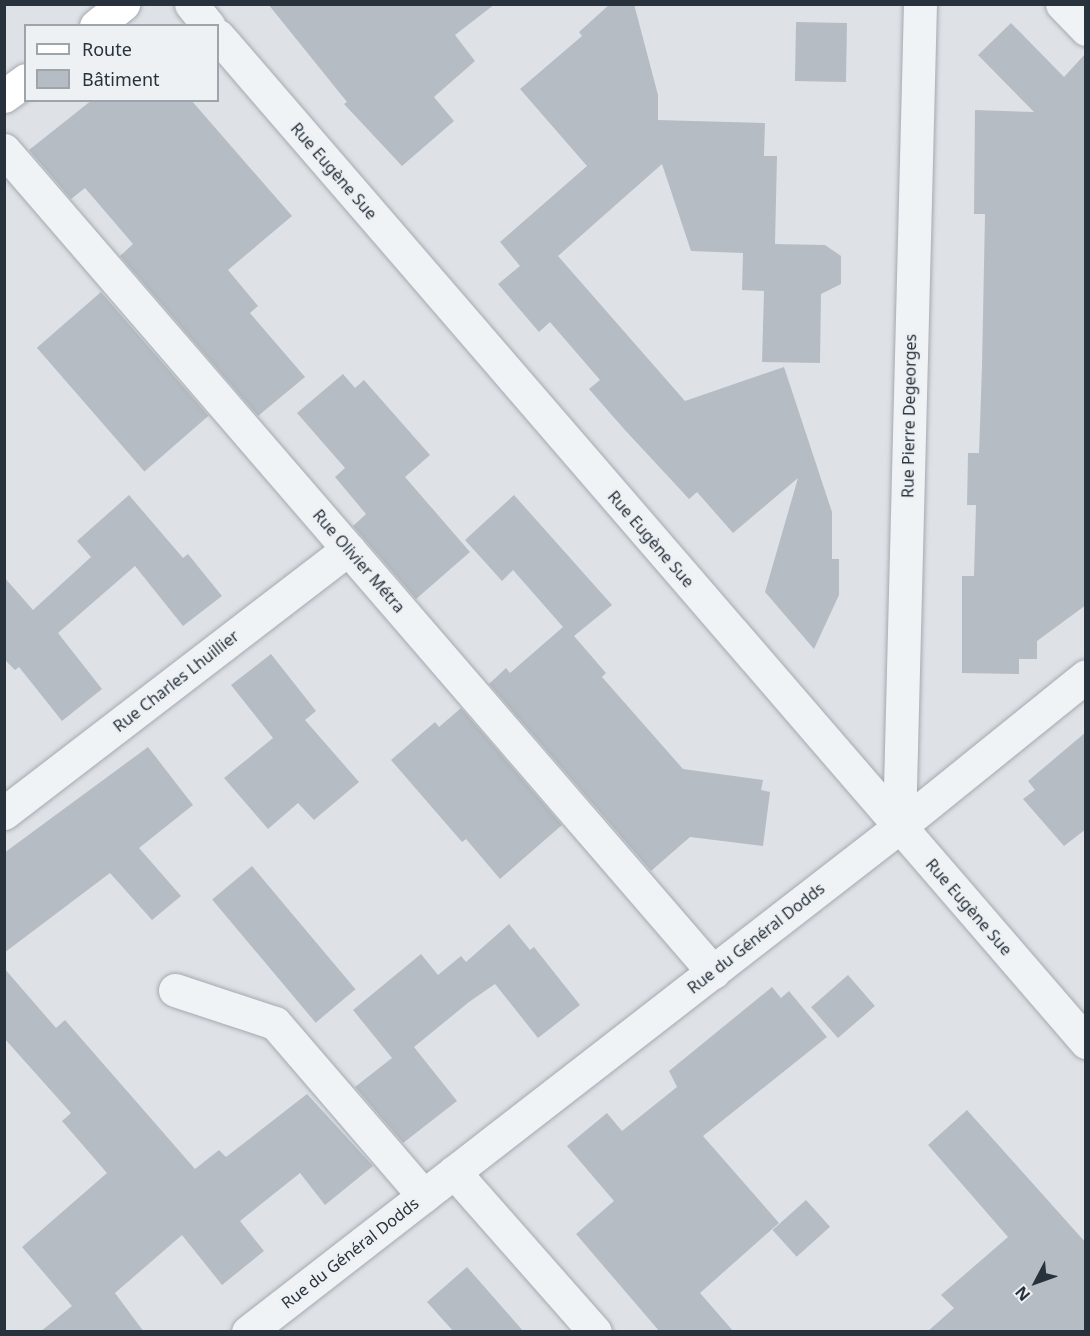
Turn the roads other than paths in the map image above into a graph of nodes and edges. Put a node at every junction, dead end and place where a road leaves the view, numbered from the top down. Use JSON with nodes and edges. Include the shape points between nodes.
{"nodes":[{"id":1,"x":123,"y":4,"type":"edge"},
{"id":2,"x":190,"y":4,"type":"edge"},
{"id":3,"x":920,"y":4,"type":"edge"},
{"id":4,"x":1062,"y":4,"type":"edge"},
{"id":5,"x":98,"y":24,"type":"edge"},
{"id":6,"x":207,"y":24,"type":"edge"},
{"id":7,"x":1086,"y":29,"type":"edge"},
{"id":8,"x":219,"y":37,"type":"edge"},
{"id":9,"x":24,"y":81,"type":"edge"},
{"id":10,"x":4,"y":96,"type":"edge"},
{"id":11,"x":4,"y":150,"type":"edge"},
{"id":12,"x":348,"y":549,"type":"junction"},
{"id":13,"x":1086,"y":676,"type":"edge"},
{"id":14,"x":4,"y":813,"type":"edge"},
{"id":15,"x":899,"y":827,"type":"junction"},
{"id":16,"x":713,"y":972,"type":"junction"},
{"id":17,"x":175,"y":990,"type":"dead end"},
{"id":18,"x":1086,"y":1042,"type":"edge"},
{"id":19,"x":454,"y":1172,"type":"junction"},
{"id":20,"x":424,"y":1196,"type":"junction"},
{"id":21,"x":248,"y":1332,"type":"edge"},
{"id":22,"x":595,"y":1332,"type":"edge"}],
"edges":[{"from":1,"to":5,"type":"street"},
{"from":2,"to":6,"type":"street"},
{"from":3,"to":15,"type":"street","name":"Rue Pierre Degeorges"},
{"from":4,"to":7,"type":"street"},
{"from":8,"to":15,"type":"street","name":"Rue Eugène Sue"},
{"from":9,"to":10,"type":"street"},
{"from":11,"to":12,"type":"street","name":"Rue Olivier Métra"},
{"from":12,"to":14,"type":"street","name":"Rue Charles Lhuillier"},
{"from":12,"to":16,"type":"street","name":"Rue Olivier Métra"},
{"from":13,"to":15,"type":"street","name":"Rue du Général Dodds"},
{"from":15,"to":16,"type":"street","name":"Rue du Général Dodds"},
{"from":15,"to":18,"type":"street","name":"Rue Eugène Sue"},
{"from":16,"to":19,"type":"street","name":"Rue du Général Dodds"},
{"from":17,"to":20,"type":"street","name":"Rue du Général Dodds","via":[[274,1023]]},
{"from":19,"to":20,"type":"street","name":"Rue du Général Dodds"},
{"from":19,"to":22,"type":"street"},
{"from":20,"to":21,"type":"street","name":"Rue du Général Dodds"}]}
